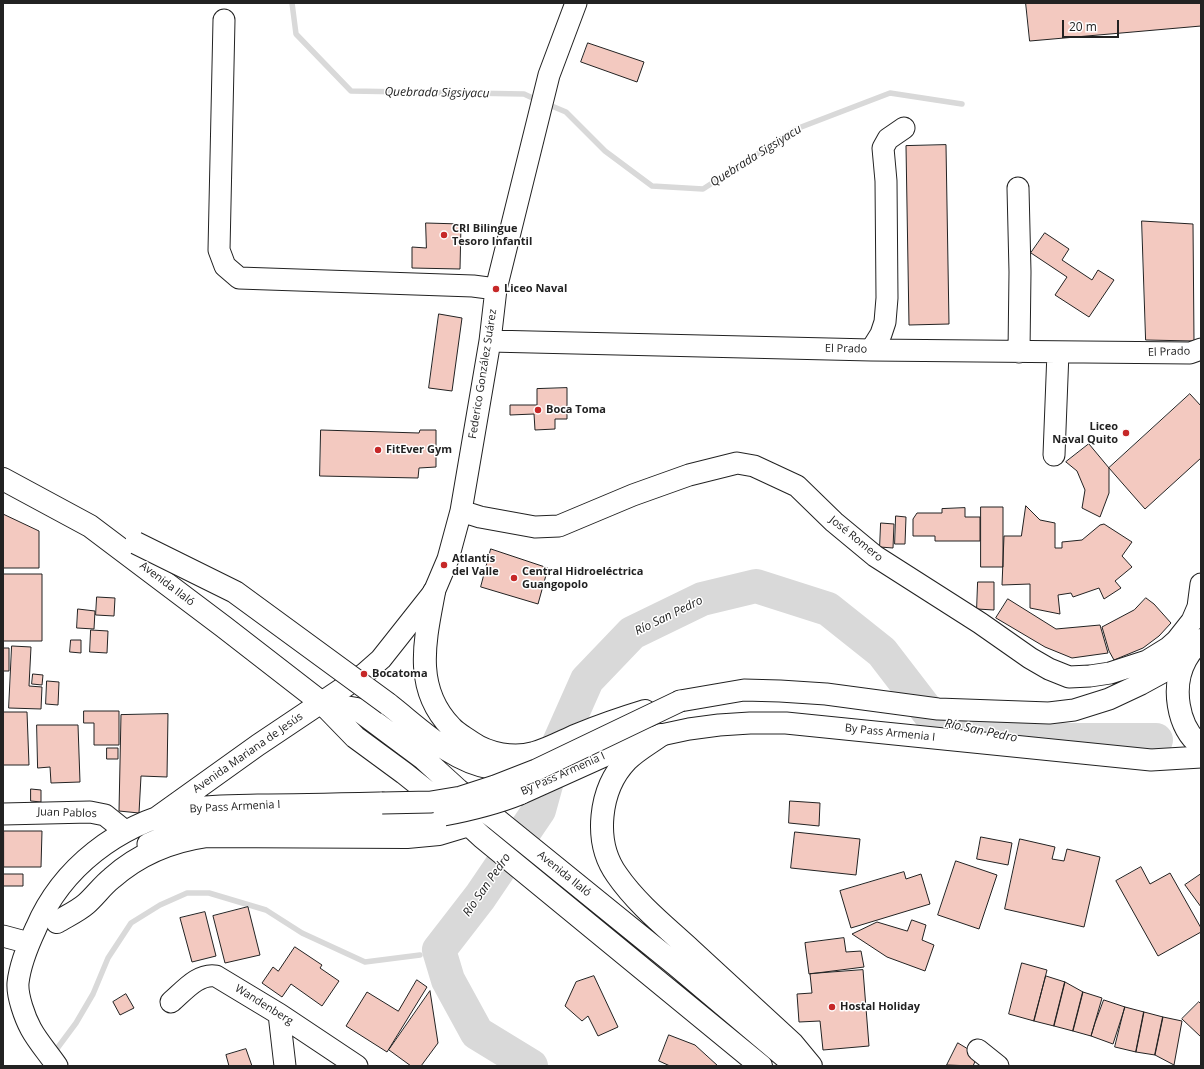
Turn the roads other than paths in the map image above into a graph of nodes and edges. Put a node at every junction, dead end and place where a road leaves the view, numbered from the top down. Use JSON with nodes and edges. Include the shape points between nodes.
{"nodes":[{"id":1,"x":576,"y":3,"type":"edge"},
{"id":2,"x":224,"y":20,"type":"dead end"},
{"id":3,"x":904,"y":128,"type":"dead end"},
{"id":4,"x":1018,"y":188,"type":"dead end"},
{"id":5,"x":496,"y":288,"type":"junction"},
{"id":6,"x":490,"y":341,"type":"junction"},
{"id":7,"x":1201,"y":349,"type":"edge"},
{"id":8,"x":871,"y":350,"type":"junction"},
{"id":9,"x":1019,"y":352,"type":"junction"},
{"id":10,"x":1058,"y":352,"type":"junction"},
{"id":11,"x":1054,"y":455,"type":"dead end"},
{"id":12,"x":3,"y":479,"type":"edge"},
{"id":13,"x":461,"y":511,"type":"junction"},
{"id":14,"x":90,"y":526,"type":"junction"},
{"id":15,"x":1201,"y":584,"type":"edge"},
{"id":16,"x":434,"y":592,"type":"junction"},
{"id":17,"x":1201,"y":640,"type":"edge"},
{"id":18,"x":1185,"y":660,"type":"junction"},
{"id":19,"x":680,"y":701,"type":"junction"},
{"id":20,"x":322,"y":703,"type":"junction"},
{"id":21,"x":661,"y":735,"type":"junction"},
{"id":22,"x":1201,"y":746,"type":"edge"},
{"id":23,"x":1201,"y":758,"type":"edge"},
{"id":24,"x":536,"y":770,"type":"junction"},
{"id":25,"x":3,"y":814,"type":"edge"},
{"id":26,"x":212,"y":814,"type":"junction"},
{"id":27,"x":156,"y":818,"type":"junction"},
{"id":28,"x":125,"y":831,"type":"junction"},
{"id":29,"x":475,"y":831,"type":"junction"},
{"id":30,"x":57,"y":922,"type":"junction"},
{"id":31,"x":3,"y":936,"type":"edge"},
{"id":32,"x":29,"y":943,"type":"junction"},
{"id":33,"x":21,"y":1002,"type":"junction"},
{"id":34,"x":171,"y":1002,"type":"dead end"},
{"id":35,"x":279,"y":1014,"type":"junction"},
{"id":36,"x":978,"y":1050,"type":"dead end"},
{"id":37,"x":57,"y":1066,"type":"edge"},
{"id":38,"x":285,"y":1066,"type":"edge"},
{"id":39,"x":357,"y":1066,"type":"edge"},
{"id":40,"x":761,"y":1066,"type":"edge"},
{"id":41,"x":796,"y":1066,"type":"edge"},
{"id":42,"x":811,"y":1066,"type":"edge"},
{"id":43,"x":998,"y":1066,"type":"edge"}],
"edges":[{"from":1,"to":5,"type":"street","name":"Federico González Suárez","via":[[549,75]]},
{"from":2,"to":5,"type":"street","via":[[219,250],[225,266],[239,278]]},
{"from":3,"to":8,"type":"street","via":[[888,139],[884,148],[887,298],[885,322]]},
{"from":4,"to":9,"type":"street"},
{"from":5,"to":6,"type":"street","name":"Federico González Suárez"},
{"from":6,"to":8,"type":"street","name":"El Prado"},
{"from":6,"to":13,"type":"street","name":"Federico González Suárez"},
{"from":7,"to":10,"type":"street","name":"El Prado","via":[[1190,353]]},
{"from":8,"to":9,"type":"street","name":"El Prado"},
{"from":9,"to":10,"type":"street","name":"El Prado"},
{"from":10,"to":11,"type":"street"},
{"from":12,"to":14,"type":"main road","name":"Avenida Ilaló"},
{"from":13,"to":15,"type":"street","name":"José Romero","via":[[535,527],[559,526],[689,475],[737,463],[754,466],[797,486],[834,522],[875,556],[1030,658],[1069,677],[1110,673],[1148,661],[1168,648],[1192,621],[1198,607]]},
{"from":13,"to":16,"type":"street","name":"Federico González Suárez","via":[[448,559]]},
{"from":14,"to":20,"type":"main road","name":"Avenida Ilaló"},
{"from":14,"to":24,"type":"main road","bridge":true,"via":[[136,543],[235,592],[450,752],[478,765],[492,768]]},
{"from":16,"to":19,"type":"main road","bridge":true,"via":[[424,662],[428,689],[437,710],[452,728],[478,747],[513,755],[534,753],[611,721]]},
{"from":16,"to":20,"type":"street","name":"Federico González Suárez","via":[[380,659],[364,674]]},
{"from":17,"to":18,"type":"main road"},
{"from":18,"to":19,"type":"street","name":"By Pass Armenia I","via":[[1109,699],[1074,710],[1049,713],[938,709],[826,694],[780,691],[744,690]]},
{"from":18,"to":22,"type":"main road","via":[[1178,681],[1178,703],[1184,725]]},
{"from":19,"to":24,"type":"street","name":"By Pass Armenia I","bridge":true},
{"from":20,"to":27,"type":"street","name":"Avenida Mariana de Jesús"},
{"from":20,"to":29,"type":"main road","name":"Avenida Ilaló","via":[[355,737]]},
{"from":20,"to":41,"type":"main road","name":"Avenida Ilaló","via":[[357,709],[424,759],[458,790],[676,965]]},
{"from":21,"to":23,"type":"street","name":"By Pass Armenia I","via":[[719,725],[786,723],[1151,760]]},
{"from":21,"to":26,"type":"street","name":"By Pass Armenia I","bridge":true,"via":[[631,744],[496,804],[470,810],[384,821]]},
{"from":21,"to":42,"type":"main road","via":[[627,760],[607,794],[602,817],[608,857],[616,874],[656,918],[792,1043]]},
{"from":24,"to":26,"type":"street","name":"By Pass Armenia I","bridge":true,"via":[[461,797],[431,802]]},
{"from":25,"to":28,"type":"street","name":"Juan Pablos","via":[[90,812],[105,815]]},
{"from":26,"to":27,"type":"street","name":"By Pass Armenia I","via":[[184,810]]},
{"from":26,"to":30,"type":"street","name":"By Pass Armenia I","via":[[146,844],[126,856],[89,886]]},
{"from":27,"to":28,"type":"street","name":"By Pass Armenia I"},
{"from":28,"to":32,"type":"street","name":"By Pass Armenia I","via":[[89,856],[71,874],[54,894]]},
{"from":29,"to":30,"type":"main road","via":[[407,837],[206,836],[187,839],[138,859],[112,878],[86,905]]},
{"from":29,"to":40,"type":"main road","name":"Avenida Ilaló"},
{"from":30,"to":33,"type":"street","name":"By Pass Armenia I","via":[[37,954]]},
{"from":31,"to":32,"type":"street"},
{"from":32,"to":33,"type":"street","name":"By Pass Armenia I","via":[[18,984]]},
{"from":33,"to":37,"type":"street","via":[[31,1029]]},
{"from":34,"to":35,"type":"street","name":"Wandenberg","via":[[200,978],[209,975],[228,982]]},
{"from":35,"to":38,"type":"street"},
{"from":35,"to":39,"type":"street","name":"Wandenberg"},
{"from":36,"to":43,"type":"street"}]}
